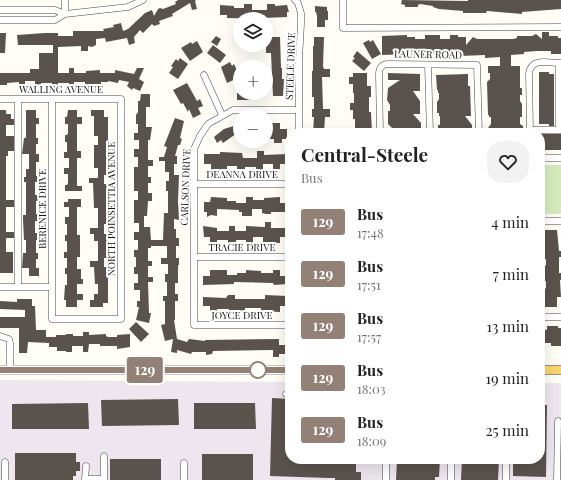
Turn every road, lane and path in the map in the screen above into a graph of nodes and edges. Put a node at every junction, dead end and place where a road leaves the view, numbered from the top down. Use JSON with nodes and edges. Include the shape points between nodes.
{"nodes":[{"id":1,"x":65,"y":0,"type":"edge"},
{"id":2,"x":143,"y":0,"type":"edge"},
{"id":3,"x":295,"y":0,"type":"edge"},
{"id":4,"x":342,"y":0,"type":"edge"},
{"id":5,"x":0,"y":10,"type":"edge"},
{"id":6,"x":65,"y":14,"type":"junction"},
{"id":7,"x":0,"y":20,"type":"edge"},
{"id":8,"x":561,"y":27,"type":"edge"},
{"id":9,"x":560,"y":63,"type":"edge"},
{"id":10,"x":428,"y":65,"type":"junction"},
{"id":11,"x":204,"y":75,"type":"dead end"},
{"id":12,"x":0,"y":99,"type":"edge"},
{"id":13,"x":18,"y":99,"type":"junction"},
{"id":14,"x":52,"y":99,"type":"junction"},
{"id":15,"x":121,"y":99,"type":"joint"},
{"id":16,"x":299,"y":110,"type":"junction"},
{"id":17,"x":222,"y":115,"type":"junction"},
{"id":18,"x":299,"y":128,"type":"edge"},
{"id":19,"x":380,"y":128,"type":"edge"},
{"id":20,"x":430,"y":128,"type":"edge"},
{"id":21,"x":479,"y":128,"type":"edge"},
{"id":22,"x":530,"y":128,"type":"edge"},
{"id":23,"x":545,"y":130,"type":"edge"},
{"id":24,"x":560,"y":130,"type":"edge"},
{"id":25,"x":545,"y":158,"type":"edge"},
{"id":26,"x":561,"y":158,"type":"edge"},
{"id":27,"x":194,"y":184,"type":"junction"},
{"id":28,"x":285,"y":184,"type":"edge"},
{"id":29,"x":545,"y":221,"type":"edge"},
{"id":30,"x":561,"y":221,"type":"edge"},
{"id":31,"x":194,"y":257,"type":"junction"},
{"id":32,"x":285,"y":257,"type":"edge"},
{"id":33,"x":0,"y":287,"type":"edge"},
{"id":34,"x":18,"y":287,"type":"junction"},
{"id":35,"x":52,"y":287,"type":"junction"},
{"id":36,"x":545,"y":316,"type":"edge"},
{"id":37,"x":561,"y":316,"type":"edge"},
{"id":38,"x":52,"y":319,"type":"joint"},
{"id":39,"x":194,"y":325,"type":"joint"},
{"id":40,"x":285,"y":325,"type":"edge"},
{"id":41,"x":0,"y":336,"type":"edge"},
{"id":42,"x":0,"y":370,"type":"edge"},
{"id":43,"x":10,"y":370,"type":"junction"},
{"id":44,"x":285,"y":370,"type":"edge"},
{"id":45,"x":545,"y":370,"type":"edge"},
{"id":46,"x":561,"y":370,"type":"edge"},
{"id":47,"x":558,"y":421,"type":"dead end"},
{"id":48,"x":104,"y":456,"type":"dead end"},
{"id":49,"x":5,"y":462,"type":"dead end"},
{"id":50,"x":184,"y":463,"type":"dead end"},
{"id":51,"x":386,"y":464,"type":"edge"},
{"id":52,"x":452,"y":464,"type":"edge"},
{"id":53,"x":506,"y":464,"type":"edge"},
{"id":54,"x":86,"y":466,"type":"dead end"},
{"id":55,"x":5,"y":480,"type":"edge"},
{"id":56,"x":86,"y":480,"type":"edge"},
{"id":57,"x":104,"y":480,"type":"edge"},
{"id":58,"x":184,"y":480,"type":"edge"},
{"id":59,"x":386,"y":480,"type":"edge"},
{"id":60,"x":451,"y":480,"type":"edge"},
{"id":61,"x":506,"y":480,"type":"edge"},
{"id":62,"x":557,"y":480,"type":"edge"}],
"edges":[{"from":1,"to":6,"type":"street"},
{"from":2,"to":6,"type":"street","via":[[128,7]]},
{"from":3,"to":16,"type":"street","name":"STEELE DRIVE","via":[[301,13]]},
{"from":4,"to":8,"type":"street","via":[[343,28]]},
{"from":5,"to":6,"type":"street","via":[[55,10]]},
{"from":6,"to":7,"type":"street","via":[[55,20]]},
{"from":9,"to":22,"type":"street","via":[[535,62],[531,65]]},
{"from":9,"to":24,"type":"street"},
{"from":10,"to":19,"type":"street","name":"LAUNER ROAD","via":[[385,64],[381,68]]},
{"from":10,"to":20,"type":"street"},
{"from":10,"to":21,"type":"street","name":"LAUNER ROAD","via":[[477,65]]},
{"from":11,"to":17,"type":"street"},
{"from":12,"to":13,"type":"street","name":"WALLING AVENUE"},
{"from":13,"to":14,"type":"street","name":"WALLING AVENUE"},
{"from":13,"to":34,"type":"street"},
{"from":14,"to":15,"type":"street","name":"WALLING AVENUE"},
{"from":14,"to":35,"type":"street","name":"BERENICE DRIVE"},
{"from":15,"to":38,"type":"street","name":"NORTH POINSETTIA AVENUE","via":[[121,319]]},
{"from":16,"to":17,"type":"street","name":"CARLSON DRIVE","via":[[233,110]]},
{"from":16,"to":18,"type":"street","name":"STEELE DRIVE"},
{"from":17,"to":27,"type":"street","name":"CARLSON DRIVE","via":[[208,124],[194,149]]},
{"from":23,"to":24,"type":"street"},
{"from":25,"to":26,"type":"street"},
{"from":27,"to":28,"type":"street","name":"DEANNA DRIVE"},
{"from":27,"to":31,"type":"street","name":"CARLSON DRIVE"},
{"from":29,"to":30,"type":"street"},
{"from":31,"to":32,"type":"street","name":"TRACIE DRIVE"},
{"from":31,"to":39,"type":"street","name":"CARLSON DRIVE"},
{"from":33,"to":34,"type":"street"},
{"from":34,"to":35,"type":"street"},
{"from":35,"to":38,"type":"street","name":"BERENICE DRIVE"},
{"from":36,"to":37,"type":"street"},
{"from":39,"to":40,"type":"street","name":"JOYCE DRIVE"},
{"from":41,"to":43,"type":"street","via":[[9,339]]},
{"from":42,"to":43,"type":"main road"},
{"from":43,"to":44,"type":"main road"},
{"from":45,"to":46,"type":"main road"},
{"from":47,"to":62,"type":"street"},
{"from":48,"to":57,"type":"street"},
{"from":49,"to":55,"type":"street"},
{"from":50,"to":58,"type":"street"},
{"from":51,"to":59,"type":"street"},
{"from":52,"to":60,"type":"street"},
{"from":53,"to":61,"type":"street"},
{"from":54,"to":56,"type":"street"},
{"from":56,"to":57,"type":"street"}]}
